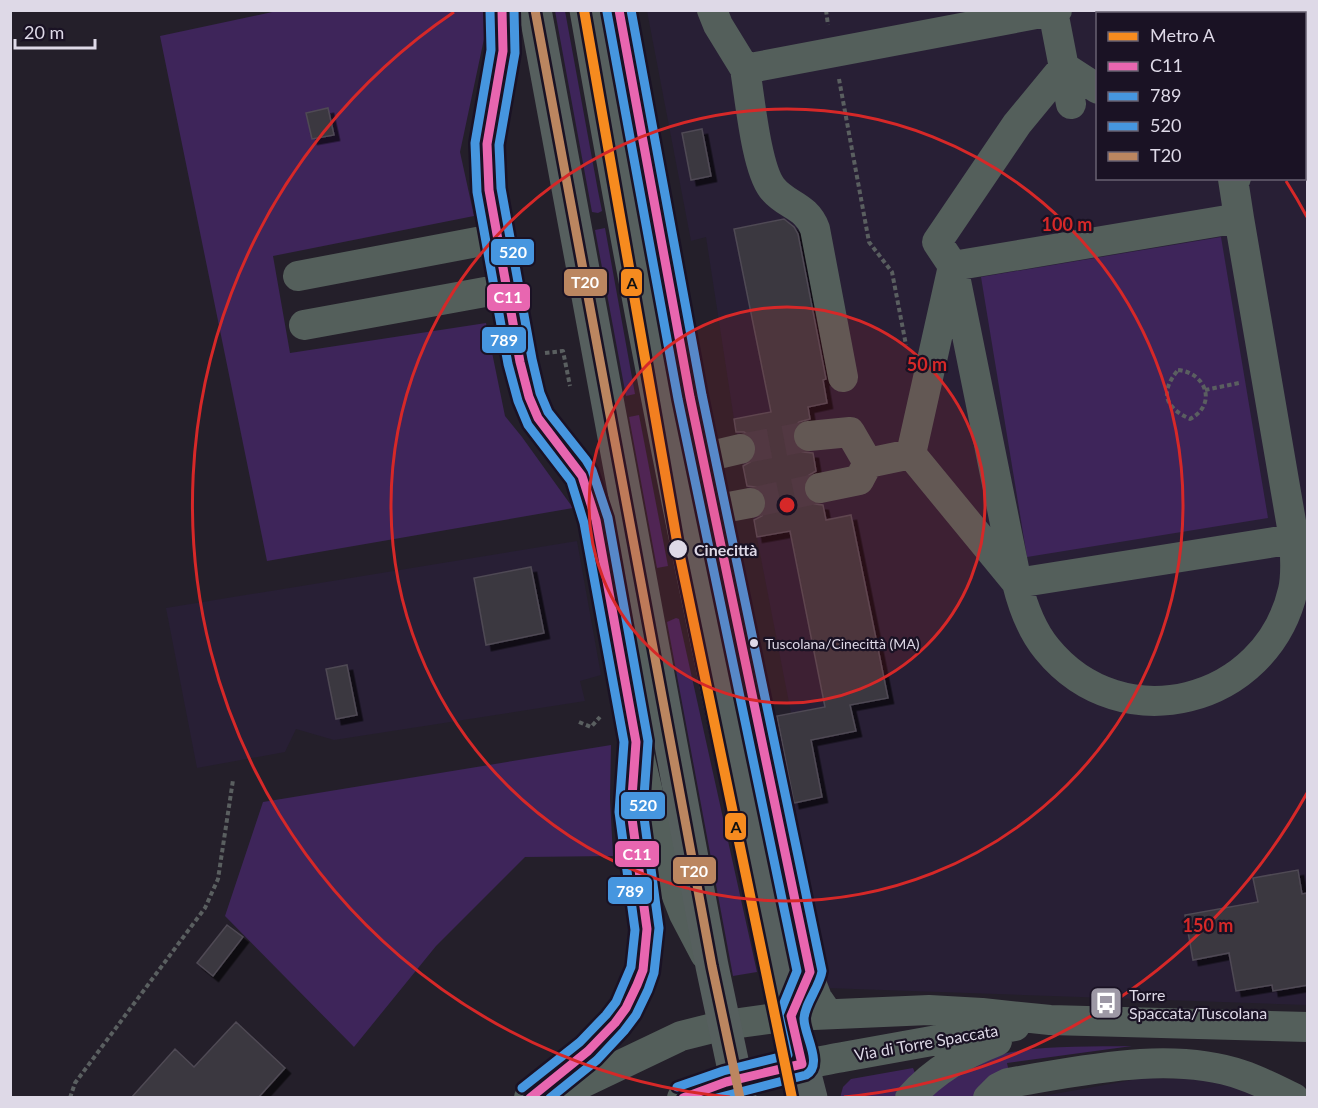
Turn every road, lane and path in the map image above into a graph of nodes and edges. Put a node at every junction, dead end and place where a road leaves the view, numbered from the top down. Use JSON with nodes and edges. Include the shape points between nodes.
{"nodes":[{"id":1,"x":502,"y":10,"type":"edge"},
{"id":2,"x":535,"y":10,"type":"edge"},
{"id":3,"x":586,"y":10,"type":"edge"},
{"id":4,"x":619,"y":10,"type":"edge"},
{"id":5,"x":712,"y":10,"type":"edge"},
{"id":6,"x":826,"y":10,"type":"edge"},
{"id":7,"x":1055,"y":11,"type":"edge"},
{"id":8,"x":834,"y":53,"type":"junction"},
{"id":9,"x":1064,"y":67,"type":"junction"},
{"id":10,"x":745,"y":69,"type":"junction"},
{"id":11,"x":1096,"y":88,"type":"edge"},
{"id":12,"x":1071,"y":104,"type":"dead end"},
{"id":13,"x":1233,"y":180,"type":"edge"},
{"id":14,"x":1239,"y":218,"type":"junction"},
{"id":15,"x":498,"y":238,"type":"junction"},
{"id":16,"x":953,"y":266,"type":"junction"},
{"id":17,"x":298,"y":276,"type":"dead end"},
{"id":18,"x":507,"y":288,"type":"junction"},
{"id":19,"x":304,"y":325,"type":"dead end"},
{"id":20,"x":907,"y":351,"type":"dead end"},
{"id":21,"x":565,"y":360,"type":"dead end"},
{"id":22,"x":843,"y":377,"type":"dead end"},
{"id":23,"x":1266,"y":378,"type":"junction"},
{"id":24,"x":570,"y":386,"type":"dead end"},
{"id":25,"x":1204,"y":390,"type":"junction"},
{"id":26,"x":809,"y":436,"type":"tunnel mouth"},
{"id":27,"x":740,"y":449,"type":"tunnel mouth"},
{"id":28,"x":911,"y":454,"type":"junction"},
{"id":29,"x":702,"y":458,"type":"junction"},
{"id":30,"x":868,"y":462,"type":"junction"},
{"id":31,"x":820,"y":488,"type":"tunnel mouth"},
{"id":32,"x":750,"y":503,"type":"tunnel mouth"},
{"id":33,"x":713,"y":510,"type":"junction"},
{"id":34,"x":1294,"y":540,"type":"junction"},
{"id":35,"x":1017,"y":583,"type":"junction"},
{"id":36,"x":600,"y":717,"type":"dead end"},
{"id":37,"x":579,"y":722,"type":"dead end"},
{"id":38,"x":636,"y":742,"type":"junction"},
{"id":39,"x":233,"y":780,"type":"dead end"},
{"id":40,"x":712,"y":966,"type":"junction"},
{"id":41,"x":810,"y":972,"type":"junction"},
{"id":42,"x":828,"y":1014,"type":"junction"},
{"id":43,"x":792,"y":1016,"type":"junction"},
{"id":44,"x":1050,"y":1020,"type":"junction"},
{"id":45,"x":725,"y":1025,"type":"junction"},
{"id":46,"x":1308,"y":1027,"type":"edge"},
{"id":47,"x":802,"y":1064,"type":"junction"},
{"id":48,"x":738,"y":1088,"type":"edge"},
{"id":49,"x":70,"y":1098,"type":"edge"},
{"id":50,"x":529,"y":1098,"type":"edge"},
{"id":51,"x":551,"y":1098,"type":"edge"},
{"id":52,"x":682,"y":1098,"type":"edge"},
{"id":53,"x":811,"y":1098,"type":"edge"},
{"id":54,"x":910,"y":1098,"type":"edge"},
{"id":55,"x":988,"y":1098,"type":"edge"},
{"id":56,"x":1293,"y":1098,"type":"edge"}],
"edges":[{"from":1,"to":15,"type":"street","via":[[504,59],[487,151],[487,180]]},
{"from":2,"to":40,"type":"main road"},
{"from":3,"to":43,"type":"main road","via":[[660,417],[719,701]]},
{"from":4,"to":29,"type":"street"},
{"from":5,"to":10,"type":"street"},
{"from":6,"to":8,"type":"path"},
{"from":7,"to":8,"type":"street"},
{"from":7,"to":9,"type":"street"},
{"from":8,"to":10,"type":"street"},
{"from":8,"to":20,"type":"path","via":[[869,242],[892,272]]},
{"from":9,"to":11,"type":"street"},
{"from":9,"to":12,"type":"street"},
{"from":9,"to":16,"type":"street","via":[[1017,124],[937,242]]},
{"from":10,"to":22,"type":"street","via":[[767,180],[781,197],[805,212],[815,229]]},
{"from":13,"to":14,"type":"street"},
{"from":14,"to":16,"type":"street","via":[[1096,237]]},
{"from":14,"to":23,"type":"street"},
{"from":15,"to":17,"type":"street"},
{"from":15,"to":18,"type":"street"},
{"from":16,"to":28,"type":"street"},
{"from":16,"to":35,"type":"street"},
{"from":18,"to":19,"type":"street"},
{"from":18,"to":38,"type":"street","via":[[520,362],[533,407],[577,467],[589,494]]},
{"from":21,"to":24,"type":"path"},
{"from":23,"to":25,"type":"path"},
{"from":23,"to":34,"type":"street"},
{"from":25,"to":25,"type":"path","via":[[1200,379],[1189,371],[1178,370],[1166,389],[1173,409],[1190,419],[1204,406]]},
{"from":26,"to":30,"type":"street","via":[[850,432]]},
{"from":27,"to":29,"type":"street"},
{"from":28,"to":30,"type":"street"},
{"from":28,"to":35,"type":"street"},
{"from":29,"to":33,"type":"street"},
{"from":30,"to":31,"type":"street","via":[[859,480]]},
{"from":32,"to":33,"type":"street"},
{"from":33,"to":41,"type":"street"},
{"from":34,"to":35,"type":"street"},
{"from":34,"to":35,"type":"street","via":[[1296,564],[1287,612],[1262,654],[1224,684],[1178,699],[1129,699],[1083,681],[1037,636]]},
{"from":36,"to":37,"type":"path","via":[[591,727]]},
{"from":38,"to":40,"type":"street","via":[[672,883]]},
{"from":38,"to":50,"type":"street","via":[[631,796],[646,913],[642,974],[627,1006],[605,1032],[572,1065]]},
{"from":39,"to":49,"type":"path","via":[[218,879],[205,908],[75,1083]]},
{"from":40,"to":45,"type":"main road"},
{"from":41,"to":42,"type":"street","via":[[814,992]]},
{"from":41,"to":43,"type":"street"},
{"from":42,"to":43,"type":"street","name":"Via di Torre Spaccata"},
{"from":42,"to":44,"type":"street","name":"Via di Torre Spaccata","via":[[929,1010]]},
{"from":43,"to":45,"type":"street","name":"Via di Torre Spaccata"},
{"from":43,"to":47,"type":"main road"},
{"from":44,"to":46,"type":"street","name":"Via di Torre Spaccata"},
{"from":44,"to":47,"type":"street","name":"Via di Torre Spaccata"},
{"from":44,"to":54,"type":"street","via":[[971,1051],[932,1075]]},
{"from":45,"to":48,"type":"main road"},
{"from":45,"to":51,"type":"street","name":"Via di Torre Spaccata","via":[[661,1044]]},
{"from":47,"to":48,"type":"street","name":"Via di Torre Spaccata"},
{"from":47,"to":53,"type":"main road"},
{"from":48,"to":52,"type":"street","name":"Via di Torre Spaccata","via":[[700,1090]]},
{"from":55,"to":56,"type":"street","via":[[1008,1083],[1111,1067],[1193,1065],[1241,1075]]}]}
